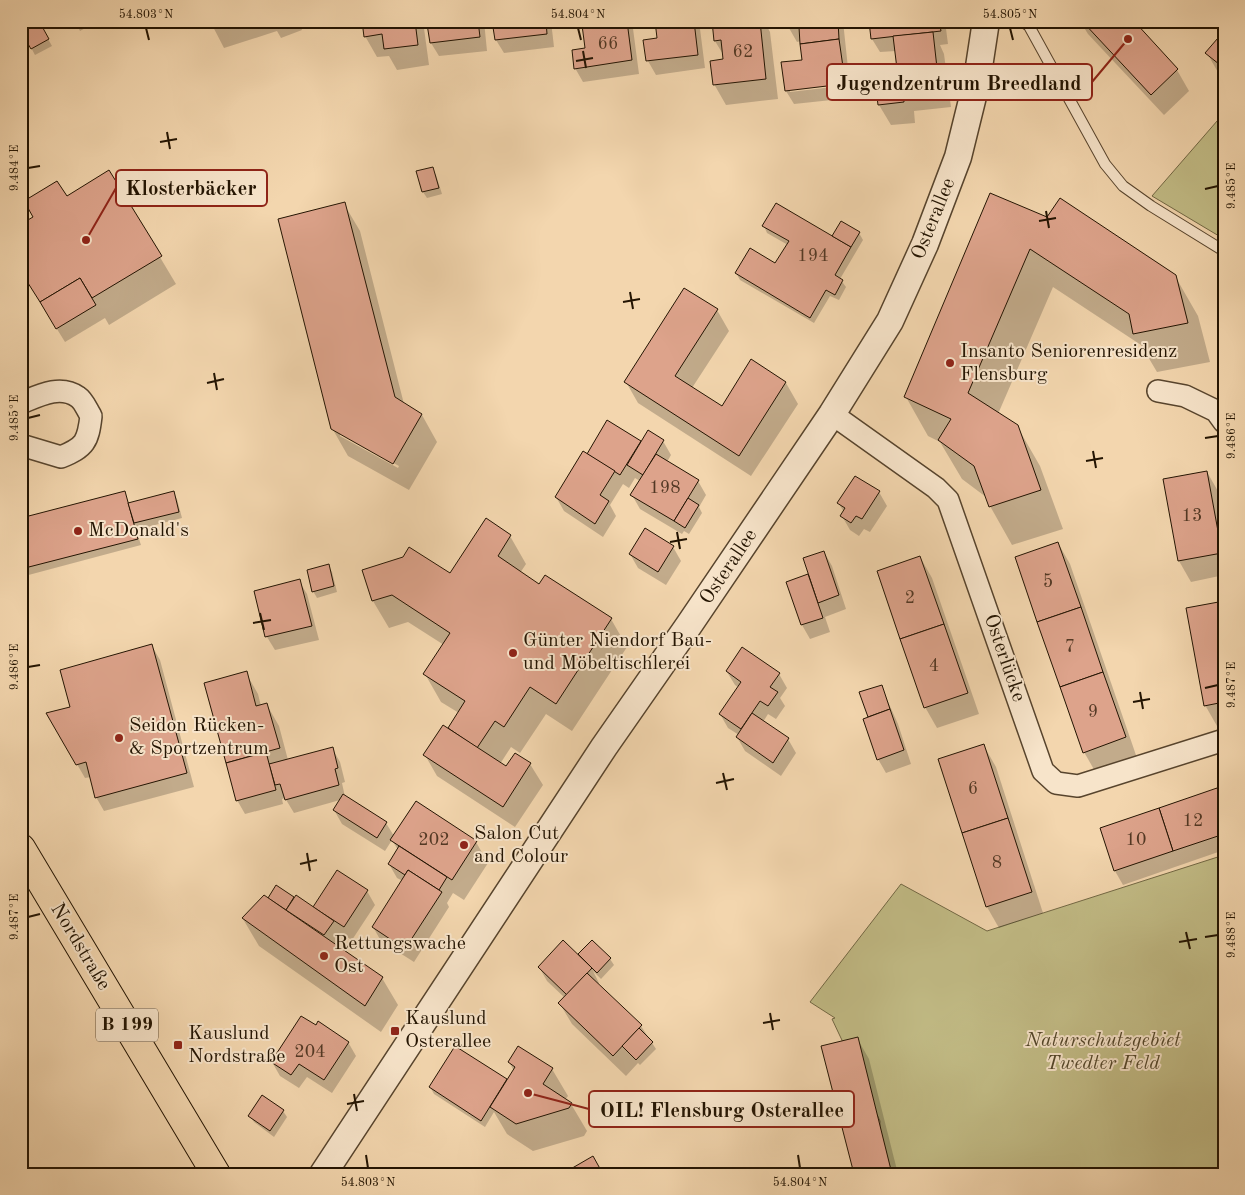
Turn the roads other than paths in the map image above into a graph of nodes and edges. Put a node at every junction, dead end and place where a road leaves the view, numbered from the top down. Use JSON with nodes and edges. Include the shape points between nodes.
{"nodes":[{"id":1,"x":986,"y":21,"type":"edge"},
{"id":2,"x":1022,"y":21,"type":"edge"},
{"id":3,"x":1224,"y":251,"type":"edge"},
{"id":4,"x":1158,"y":391,"type":"dead end"},
{"id":5,"x":21,"y":403,"type":"edge"},
{"id":6,"x":832,"y":414,"type":"junction"},
{"id":7,"x":1224,"y":422,"type":"edge"},
{"id":8,"x":21,"y":445,"type":"edge"},
{"id":9,"x":1224,"y":740,"type":"edge"},
{"id":10,"x":21,"y":848,"type":"edge"},
{"id":11,"x":216,"y":1174,"type":"edge"},
{"id":12,"x":323,"y":1174,"type":"edge"}],
"edges":[{"from":1,"to":6,"type":"street","name":"Osterallee","via":[[977,80],[958,157],[925,244],[890,321]]},
{"from":2,"to":3,"type":"lane","via":[[1029,26],[1105,164],[1123,186]]},
{"from":4,"to":7,"type":"street","via":[[1185,396],[1216,411]]},
{"from":5,"to":8,"type":"street","via":[[62,390],[77,396],[91,416],[89,435],[78,449],[62,457]]},
{"from":6,"to":9,"type":"street","name":"Osterlücke","via":[[948,500],[1043,771],[1056,783],[1078,786]]},
{"from":6,"to":12,"type":"street","name":"Osterallee","via":[[599,755]]},
{"from":10,"to":11,"type":"main road","name":"Nordstraße","number":"B 199"}]}
